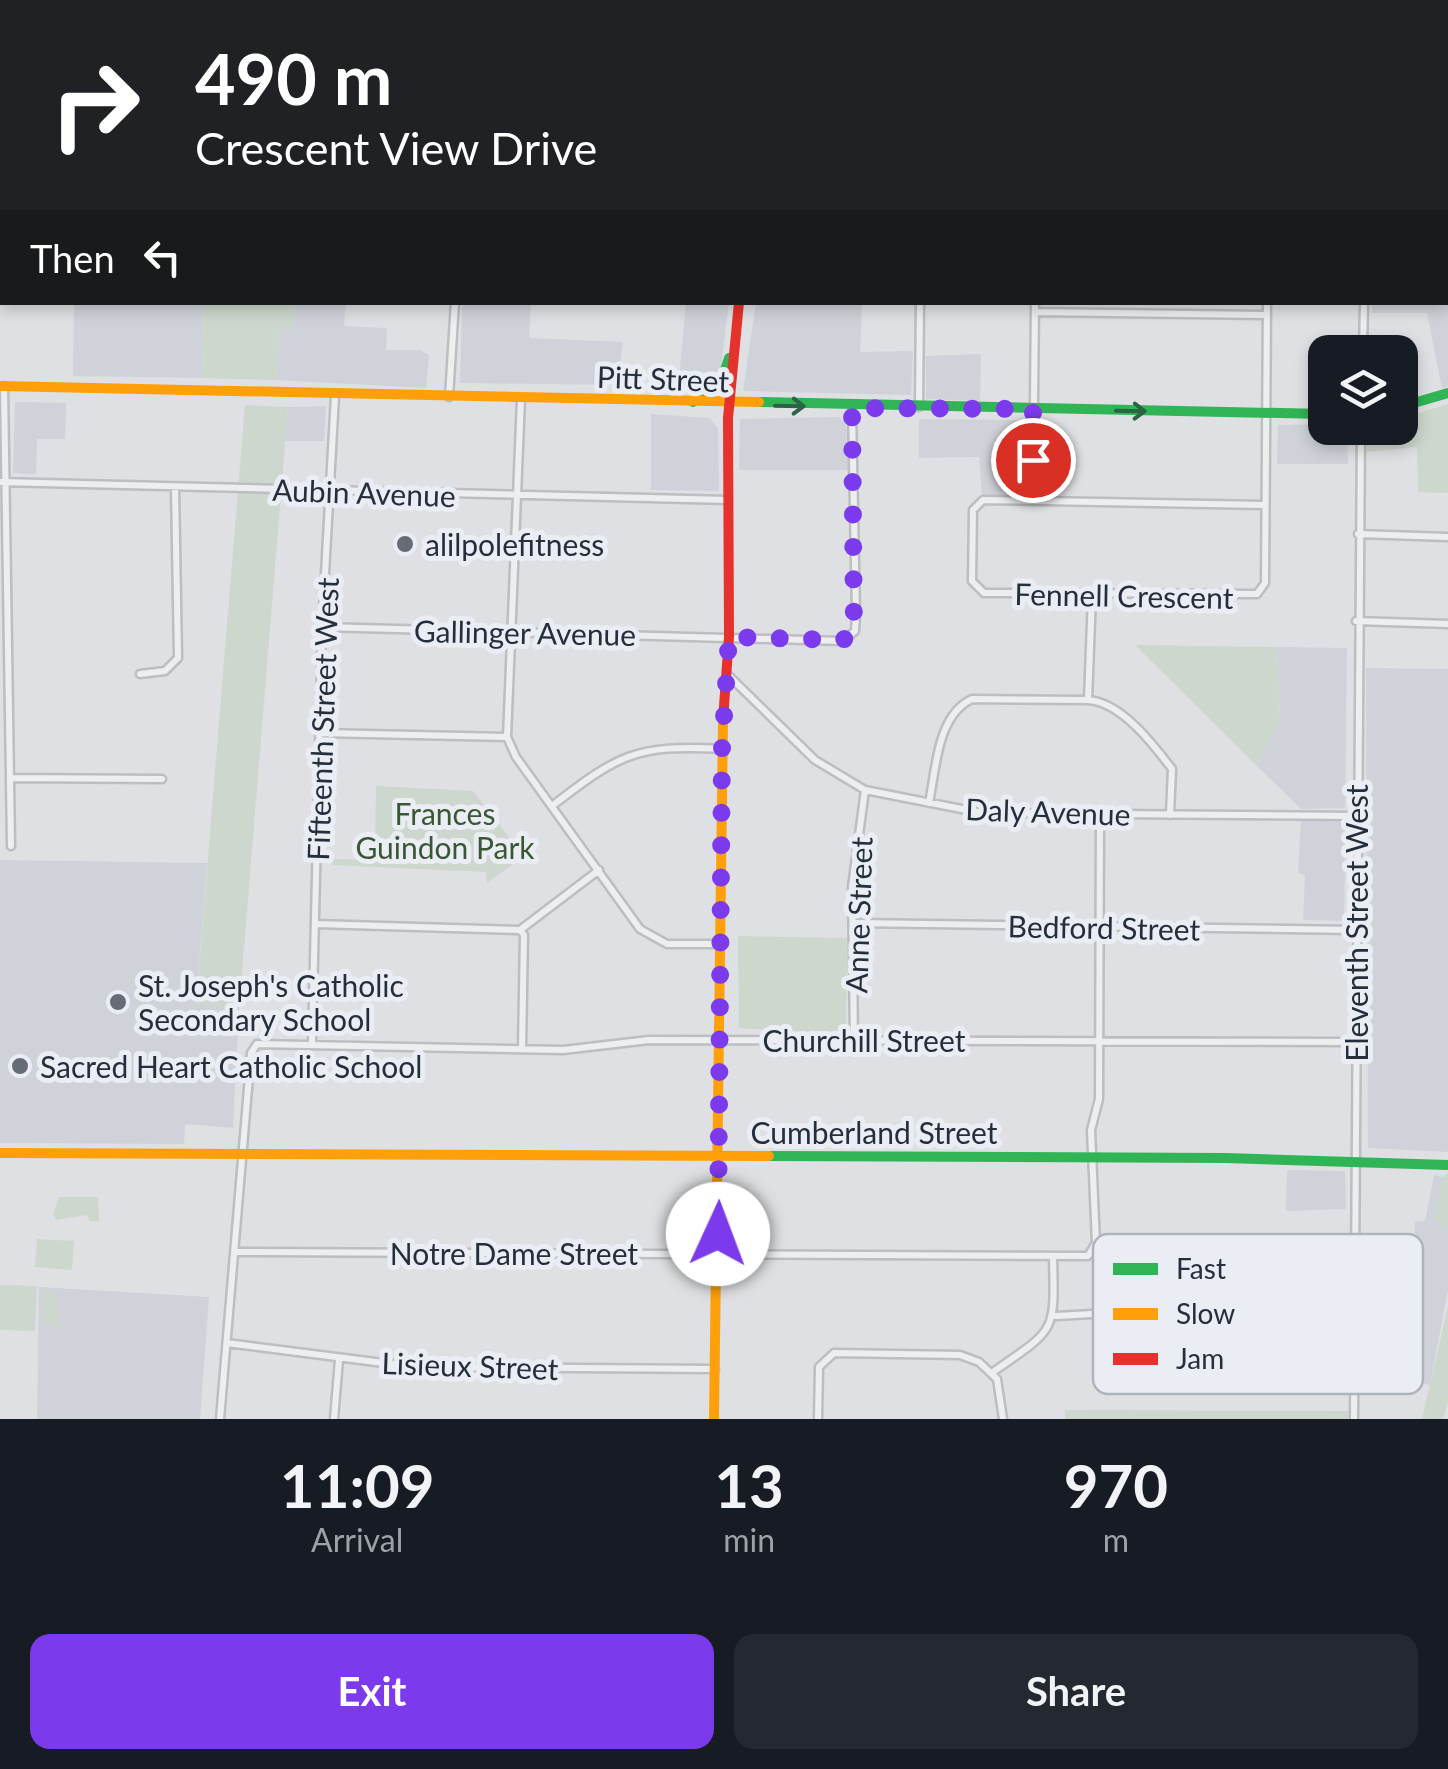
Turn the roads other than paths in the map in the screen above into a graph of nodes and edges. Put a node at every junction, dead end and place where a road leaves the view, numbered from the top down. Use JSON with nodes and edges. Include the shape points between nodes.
{"nodes":[{"id":1,"x":455,"y":305,"type":"edge"},
{"id":2,"x":739,"y":305,"type":"edge"},
{"id":3,"x":920,"y":305,"type":"edge"},
{"id":4,"x":1035,"y":305,"type":"edge"},
{"id":5,"x":1268,"y":305,"type":"edge"},
{"id":6,"x":1364,"y":305,"type":"edge"},
{"id":7,"x":1035,"y":312,"type":"junction"},
{"id":8,"x":1267,"y":315,"type":"junction"},
{"id":9,"x":1363,"y":335,"type":"edge"},
{"id":10,"x":734,"y":342,"type":"junction"},
{"id":11,"x":2,"y":386,"type":"edge"},
{"id":12,"x":1448,"y":393,"type":"edge"},
{"id":13,"x":334,"y":396,"type":"junction"},
{"id":14,"x":449,"y":398,"type":"junction"},
{"id":15,"x":521,"y":399,"type":"junction"},
{"id":16,"x":691,"y":402,"type":"junction"},
{"id":17,"x":1418,"y":402,"type":"edge"},
{"id":18,"x":729,"y":405,"type":"junction"},
{"id":19,"x":852,"y":408,"type":"junction"},
{"id":20,"x":919,"y":408,"type":"junction"},
{"id":21,"x":1033,"y":409,"type":"junction"},
{"id":22,"x":1268,"y":414,"type":"junction"},
{"id":23,"x":1308,"y":414,"type":"edge"},
{"id":24,"x":1361,"y":445,"type":"edge"},
{"id":25,"x":4,"y":482,"type":"edge"},
{"id":26,"x":175,"y":487,"type":"junction"},
{"id":27,"x":331,"y":492,"type":"junction"},
{"id":28,"x":517,"y":497,"type":"junction"},
{"id":29,"x":728,"y":500,"type":"junction"},
{"id":30,"x":1033,"y":500,"type":"junction"},
{"id":31,"x":1264,"y":505,"type":"junction"},
{"id":32,"x":1358,"y":534,"type":"junction"},
{"id":33,"x":1448,"y":537,"type":"edge"},
{"id":34,"x":1092,"y":596,"type":"junction"},
{"id":35,"x":1356,"y":621,"type":"junction"},
{"id":36,"x":1448,"y":624,"type":"edge"},
{"id":37,"x":322,"y":627,"type":"junction"},
{"id":38,"x":509,"y":631,"type":"junction"},
{"id":39,"x":729,"y":637,"type":"junction"},
{"id":40,"x":726,"y":673,"type":"junction"},
{"id":41,"x":140,"y":674,"type":"dead end"},
{"id":42,"x":1088,"y":700,"type":"junction"},
{"id":43,"x":320,"y":733,"type":"junction"},
{"id":44,"x":507,"y":737,"type":"junction"},
{"id":45,"x":722,"y":749,"type":"junction"},
{"id":46,"x":10,"y":778,"type":"junction"},
{"id":47,"x":162,"y":779,"type":"dead end"},
{"id":48,"x":866,"y":790,"type":"junction"},
{"id":49,"x":928,"y":803,"type":"junction"},
{"id":50,"x":552,"y":806,"type":"junction"},
{"id":51,"x":1100,"y":814,"type":"junction"},
{"id":52,"x":1170,"y":815,"type":"junction"},
{"id":53,"x":1356,"y":816,"type":"junction"},
{"id":54,"x":11,"y":846,"type":"dead end"},
{"id":55,"x":598,"y":870,"type":"junction"},
{"id":56,"x":854,"y":923,"type":"junction"},
{"id":57,"x":316,"y":924,"type":"junction"},
{"id":58,"x":1100,"y":926,"type":"junction"},
{"id":59,"x":520,"y":930,"type":"junction"},
{"id":60,"x":1355,"y":930,"type":"junction"},
{"id":61,"x":720,"y":944,"type":"junction"},
{"id":62,"x":719,"y":1040,"type":"junction"},
{"id":63,"x":854,"y":1040,"type":"junction"},
{"id":64,"x":312,"y":1042,"type":"junction"},
{"id":65,"x":1100,"y":1042,"type":"junction"},
{"id":66,"x":1356,"y":1042,"type":"junction"},
{"id":67,"x":522,"y":1048,"type":"junction"},
{"id":68,"x":0,"y":1153,"type":"edge"},
{"id":69,"x":242,"y":1154,"type":"junction"},
{"id":70,"x":719,"y":1157,"type":"junction"},
{"id":71,"x":1092,"y":1158,"type":"junction"},
{"id":72,"x":1357,"y":1160,"type":"junction"},
{"id":73,"x":1448,"y":1164,"type":"edge"},
{"id":74,"x":1096,"y":1234,"type":"edge"},
{"id":75,"x":1356,"y":1234,"type":"edge"},
{"id":76,"x":235,"y":1252,"type":"junction"},
{"id":77,"x":1093,"y":1252,"type":"edge"},
{"id":78,"x":717,"y":1254,"type":"junction"},
{"id":79,"x":1053,"y":1257,"type":"junction"},
{"id":80,"x":1093,"y":1313,"type":"edge"},
{"id":81,"x":1056,"y":1316,"type":"junction"},
{"id":82,"x":227,"y":1342,"type":"junction"},
{"id":83,"x":339,"y":1360,"type":"junction"},
{"id":84,"x":714,"y":1369,"type":"junction"},
{"id":85,"x":993,"y":1372,"type":"junction"},
{"id":86,"x":1354,"y":1394,"type":"edge"},
{"id":87,"x":220,"y":1419,"type":"edge"},
{"id":88,"x":334,"y":1419,"type":"edge"},
{"id":89,"x":714,"y":1419,"type":"edge"},
{"id":90,"x":818,"y":1419,"type":"edge"},
{"id":91,"x":1003,"y":1419,"type":"edge"},
{"id":92,"x":1354,"y":1419,"type":"edge"}],
"edges":[{"from":1,"to":14,"type":"street"},
{"from":2,"to":10,"type":"street"},
{"from":3,"to":20,"type":"street"},
{"from":4,"to":7,"type":"street"},
{"from":5,"to":8,"type":"street","name":"Fennell Crescent"},
{"from":6,"to":9,"type":"street"},
{"from":7,"to":8,"type":"street"},
{"from":7,"to":21,"type":"street"},
{"from":8,"to":22,"type":"street","name":"Fennell Crescent"},
{"from":10,"to":16,"type":"street","via":[[722,379]]},
{"from":10,"to":18,"type":"street"},
{"from":11,"to":13,"type":"street","name":"Pitt Street"},
{"from":11,"to":25,"type":"street"},
{"from":12,"to":17,"type":"street"},
{"from":13,"to":14,"type":"street","name":"Pitt Street"},
{"from":13,"to":27,"type":"street","name":"Fifteenth Street West"},
{"from":14,"to":15,"type":"street","name":"Pitt Street"},
{"from":15,"to":16,"type":"street","name":"Pitt Street"},
{"from":15,"to":28,"type":"street"},
{"from":16,"to":18,"type":"street","name":"Pitt Street"},
{"from":18,"to":19,"type":"street","name":"Pitt Street","one_way":true},
{"from":18,"to":29,"type":"street"},
{"from":19,"to":20,"type":"street","name":"Pitt Street"},
{"from":19,"to":39,"type":"street","name":"Gallinger Avenue","via":[[854,632],[843,640]]},
{"from":20,"to":21,"type":"street","name":"Pitt Street"},
{"from":21,"to":22,"type":"street","name":"Pitt Street","one_way":true},
{"from":21,"to":30,"type":"street"},
{"from":22,"to":23,"type":"street","name":"Pitt Street"},
{"from":22,"to":31,"type":"street","name":"Fennell Crescent"},
{"from":24,"to":32,"type":"street","name":"Eleventh Street West"},
{"from":25,"to":26,"type":"street","name":"Aubin Avenue"},
{"from":25,"to":46,"type":"street"},
{"from":26,"to":27,"type":"street","name":"Aubin Avenue"},
{"from":26,"to":41,"type":"street","via":[[178,658],[165,672]]},
{"from":27,"to":28,"type":"street","name":"Aubin Avenue"},
{"from":27,"to":37,"type":"street","name":"Fifteenth Street West"},
{"from":28,"to":29,"type":"street","name":"Aubin Avenue"},
{"from":28,"to":38,"type":"street"},
{"from":29,"to":39,"type":"street"},
{"from":30,"to":31,"type":"street","name":"Fennell Crescent"},
{"from":30,"to":34,"type":"street","name":"Fennell Crescent","via":[[983,500],[974,506],[974,586],[984,592]]},
{"from":31,"to":34,"type":"street","name":"Fennell Crescent","via":[[1265,584],[1257,594]]},
{"from":32,"to":33,"type":"street"},
{"from":32,"to":35,"type":"street","name":"Eleventh Street West"},
{"from":34,"to":42,"type":"street"},
{"from":35,"to":36,"type":"street"},
{"from":35,"to":53,"type":"street","name":"Eleventh Street West"},
{"from":37,"to":38,"type":"street","name":"Gallinger Avenue"},
{"from":37,"to":43,"type":"street","name":"Fifteenth Street West"},
{"from":38,"to":39,"type":"street","name":"Gallinger Avenue"},
{"from":38,"to":44,"type":"street"},
{"from":39,"to":40,"type":"street"},
{"from":40,"to":45,"type":"street"},
{"from":40,"to":48,"type":"street","name":"Daly Avenue","via":[[814,760]]},
{"from":42,"to":49,"type":"street","via":[[972,699],[959,705],[946,726]]},
{"from":42,"to":52,"type":"street","via":[[1117,711],[1172,769]]},
{"from":43,"to":44,"type":"street"},
{"from":43,"to":57,"type":"street","name":"Fifteenth Street West"},
{"from":44,"to":50,"type":"street"},
{"from":45,"to":50,"type":"street","via":[[633,752]]},
{"from":45,"to":61,"type":"street"},
{"from":46,"to":47,"type":"street"},
{"from":46,"to":54,"type":"street"},
{"from":48,"to":49,"type":"street","name":"Daly Avenue"},
{"from":48,"to":56,"type":"street","name":"Anne Street","via":[[852,887]]},
{"from":49,"to":51,"type":"street","name":"Daly Avenue","via":[[982,813]]},
{"from":50,"to":55,"type":"street"},
{"from":51,"to":52,"type":"street","name":"Daly Avenue"},
{"from":51,"to":58,"type":"street"},
{"from":52,"to":53,"type":"street","name":"Daly Avenue"},
{"from":53,"to":60,"type":"street","name":"Eleventh Street West"},
{"from":55,"to":59,"type":"street"},
{"from":55,"to":61,"type":"street","via":[[640,929],[666,944]]},
{"from":56,"to":58,"type":"street","name":"Bedford Street"},
{"from":56,"to":63,"type":"street","name":"Anne Street"},
{"from":57,"to":59,"type":"street"},
{"from":57,"to":64,"type":"street","name":"Fifteenth Street West"},
{"from":58,"to":60,"type":"street","name":"Bedford Street"},
{"from":58,"to":65,"type":"street"},
{"from":59,"to":67,"type":"street"},
{"from":60,"to":66,"type":"street","name":"Eleventh Street West"},
{"from":61,"to":62,"type":"street"},
{"from":62,"to":63,"type":"street","name":"Churchill Street"},
{"from":62,"to":67,"type":"street","name":"Churchill Street"},
{"from":62,"to":70,"type":"street"},
{"from":63,"to":65,"type":"street","name":"Churchill Street"},
{"from":64,"to":67,"type":"street","name":"Churchill Street"},
{"from":64,"to":69,"type":"street","name":"Churchill Street","via":[[271,1041],[255,1048]]},
{"from":65,"to":66,"type":"street","name":"Churchill Street"},
{"from":65,"to":71,"type":"street"},
{"from":66,"to":72,"type":"street","name":"Eleventh Street West"},
{"from":68,"to":69,"type":"street","name":"Cumberland Street"},
{"from":69,"to":70,"type":"street","name":"Cumberland Street"},
{"from":69,"to":76,"type":"street"},
{"from":70,"to":71,"type":"street","name":"Cumberland Street"},
{"from":70,"to":78,"type":"street"},
{"from":71,"to":72,"type":"street","name":"Cumberland Street"},
{"from":71,"to":74,"type":"street","name":"Notre Dame Street"},
{"from":72,"to":73,"type":"street","name":"Cumberland Street"},
{"from":72,"to":75,"type":"street","name":"Eleventh Street West"},
{"from":76,"to":78,"type":"street","name":"Notre Dame Street"},
{"from":76,"to":82,"type":"street"},
{"from":77,"to":79,"type":"street","name":"Notre Dame Street"},
{"from":78,"to":79,"type":"street","name":"Notre Dame Street"},
{"from":78,"to":84,"type":"street"},
{"from":79,"to":81,"type":"street"},
{"from":80,"to":81,"type":"street"},
{"from":81,"to":85,"type":"street","via":[[1043,1337]]},
{"from":82,"to":83,"type":"street","name":"Lisieux Street"},
{"from":82,"to":87,"type":"street"},
{"from":83,"to":84,"type":"street","name":"Lisieux Street","via":[[415,1367]]},
{"from":83,"to":88,"type":"street"},
{"from":84,"to":89,"type":"street"},
{"from":85,"to":90,"type":"street","via":[[954,1354],[830,1354],[818,1367]]},
{"from":85,"to":91,"type":"street"},
{"from":86,"to":92,"type":"street","name":"Eleventh Street West"}]}
